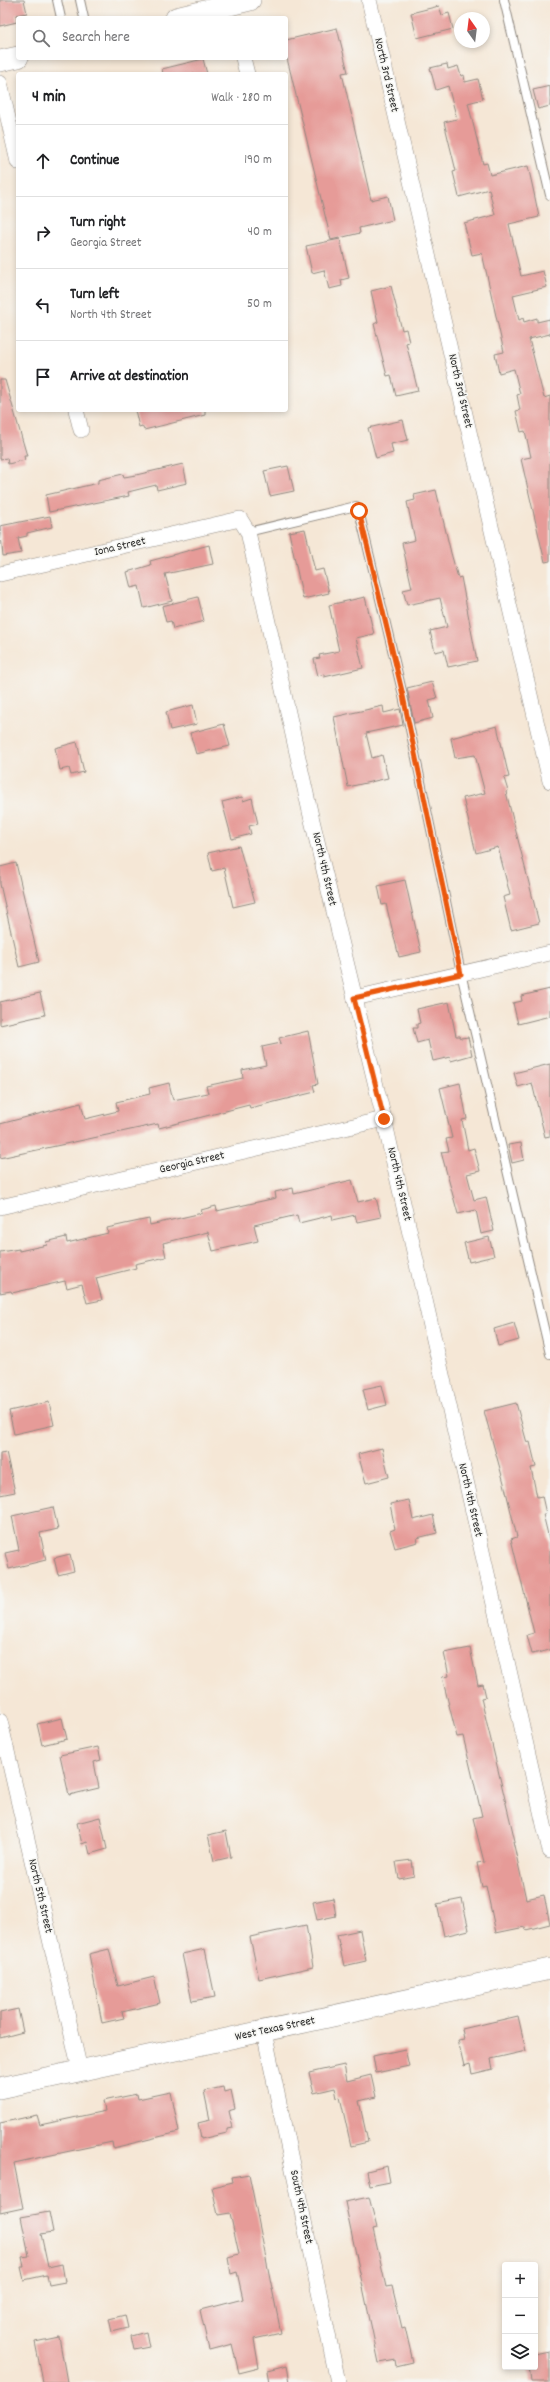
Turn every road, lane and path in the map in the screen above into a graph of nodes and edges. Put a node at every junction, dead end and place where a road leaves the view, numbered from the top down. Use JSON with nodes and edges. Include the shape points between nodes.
{"nodes":[{"id":1,"x":57,"y":0,"type":"edge"},
{"id":2,"x":80,"y":0,"type":"edge"},
{"id":3,"x":368,"y":0,"type":"edge"},
{"id":4,"x":504,"y":0,"type":"edge"},
{"id":5,"x":238,"y":8,"type":"edge"},
{"id":6,"x":61,"y":16,"type":"edge"},
{"id":7,"x":84,"y":16,"type":"edge"},
{"id":8,"x":188,"y":16,"type":"edge"},
{"id":9,"x":16,"y":57,"type":"edge"},
{"id":10,"x":244,"y":60,"type":"edge"},
{"id":11,"x":0,"y":61,"type":"edge"},
{"id":12,"x":246,"y":72,"type":"edge"},
{"id":13,"x":0,"y":83,"type":"edge"},
{"id":14,"x":16,"y":153,"type":"edge"},
{"id":15,"x":550,"y":195,"type":"edge"},
{"id":16,"x":76,"y":412,"type":"edge"},
{"id":17,"x":81,"y":430,"type":"dead end"},
{"id":18,"x":244,"y":526,"type":"junction"},
{"id":19,"x":0,"y":574,"type":"edge"},
{"id":20,"x":550,"y":782,"type":"edge"},
{"id":21,"x":550,"y":953,"type":"edge"},
{"id":22,"x":461,"y":974,"type":"junction"},
{"id":23,"x":354,"y":998,"type":"junction"},
{"id":24,"x":384,"y":1119,"type":"junction"},
{"id":25,"x":0,"y":1207,"type":"edge"},
{"id":26,"x":550,"y":1354,"type":"edge"},
{"id":27,"x":0,"y":1721,"type":"edge"},
{"id":28,"x":550,"y":1851,"type":"edge"},
{"id":29,"x":550,"y":1969,"type":"edge"},
{"id":30,"x":264,"y":2032,"type":"junction"},
{"id":31,"x":80,"y":2070,"type":"junction"},
{"id":32,"x":0,"y":2088,"type":"edge"},
{"id":33,"x":338,"y":2382,"type":"edge"}],
"edges":[{"from":1,"to":6,"type":"lane"},
{"from":2,"to":7,"type":"lane"},
{"from":3,"to":20,"type":"street","name":"North 3rd Street"},
{"from":4,"to":15,"type":"lane"},
{"from":5,"to":8,"type":"street"},
{"from":9,"to":11,"type":"street"},
{"from":10,"to":12,"type":"street"},
{"from":13,"to":14,"type":"street"},
{"from":16,"to":17,"type":"street"},
{"from":18,"to":19,"type":"street","name":"Iona Street"},
{"from":18,"to":22,"type":"lane","via":[[356,506],[359,511],[402,691]]},
{"from":18,"to":23,"type":"street","name":"North 4th Street"},
{"from":21,"to":22,"type":"street"},
{"from":22,"to":23,"type":"street"},
{"from":22,"to":26,"type":"lane"},
{"from":23,"to":24,"type":"street","name":"North 4th Street"},
{"from":24,"to":25,"type":"street","name":"Georgia Street"},
{"from":24,"to":28,"type":"street","name":"North 4th Street"},
{"from":27,"to":31,"type":"street","name":"North 5th Street"},
{"from":29,"to":30,"type":"street","name":"West Texas Street"},
{"from":30,"to":31,"type":"street","name":"West Texas Street"},
{"from":30,"to":33,"type":"street","name":"South 4th Street"},
{"from":31,"to":32,"type":"street","name":"West Texas Street"}]}
